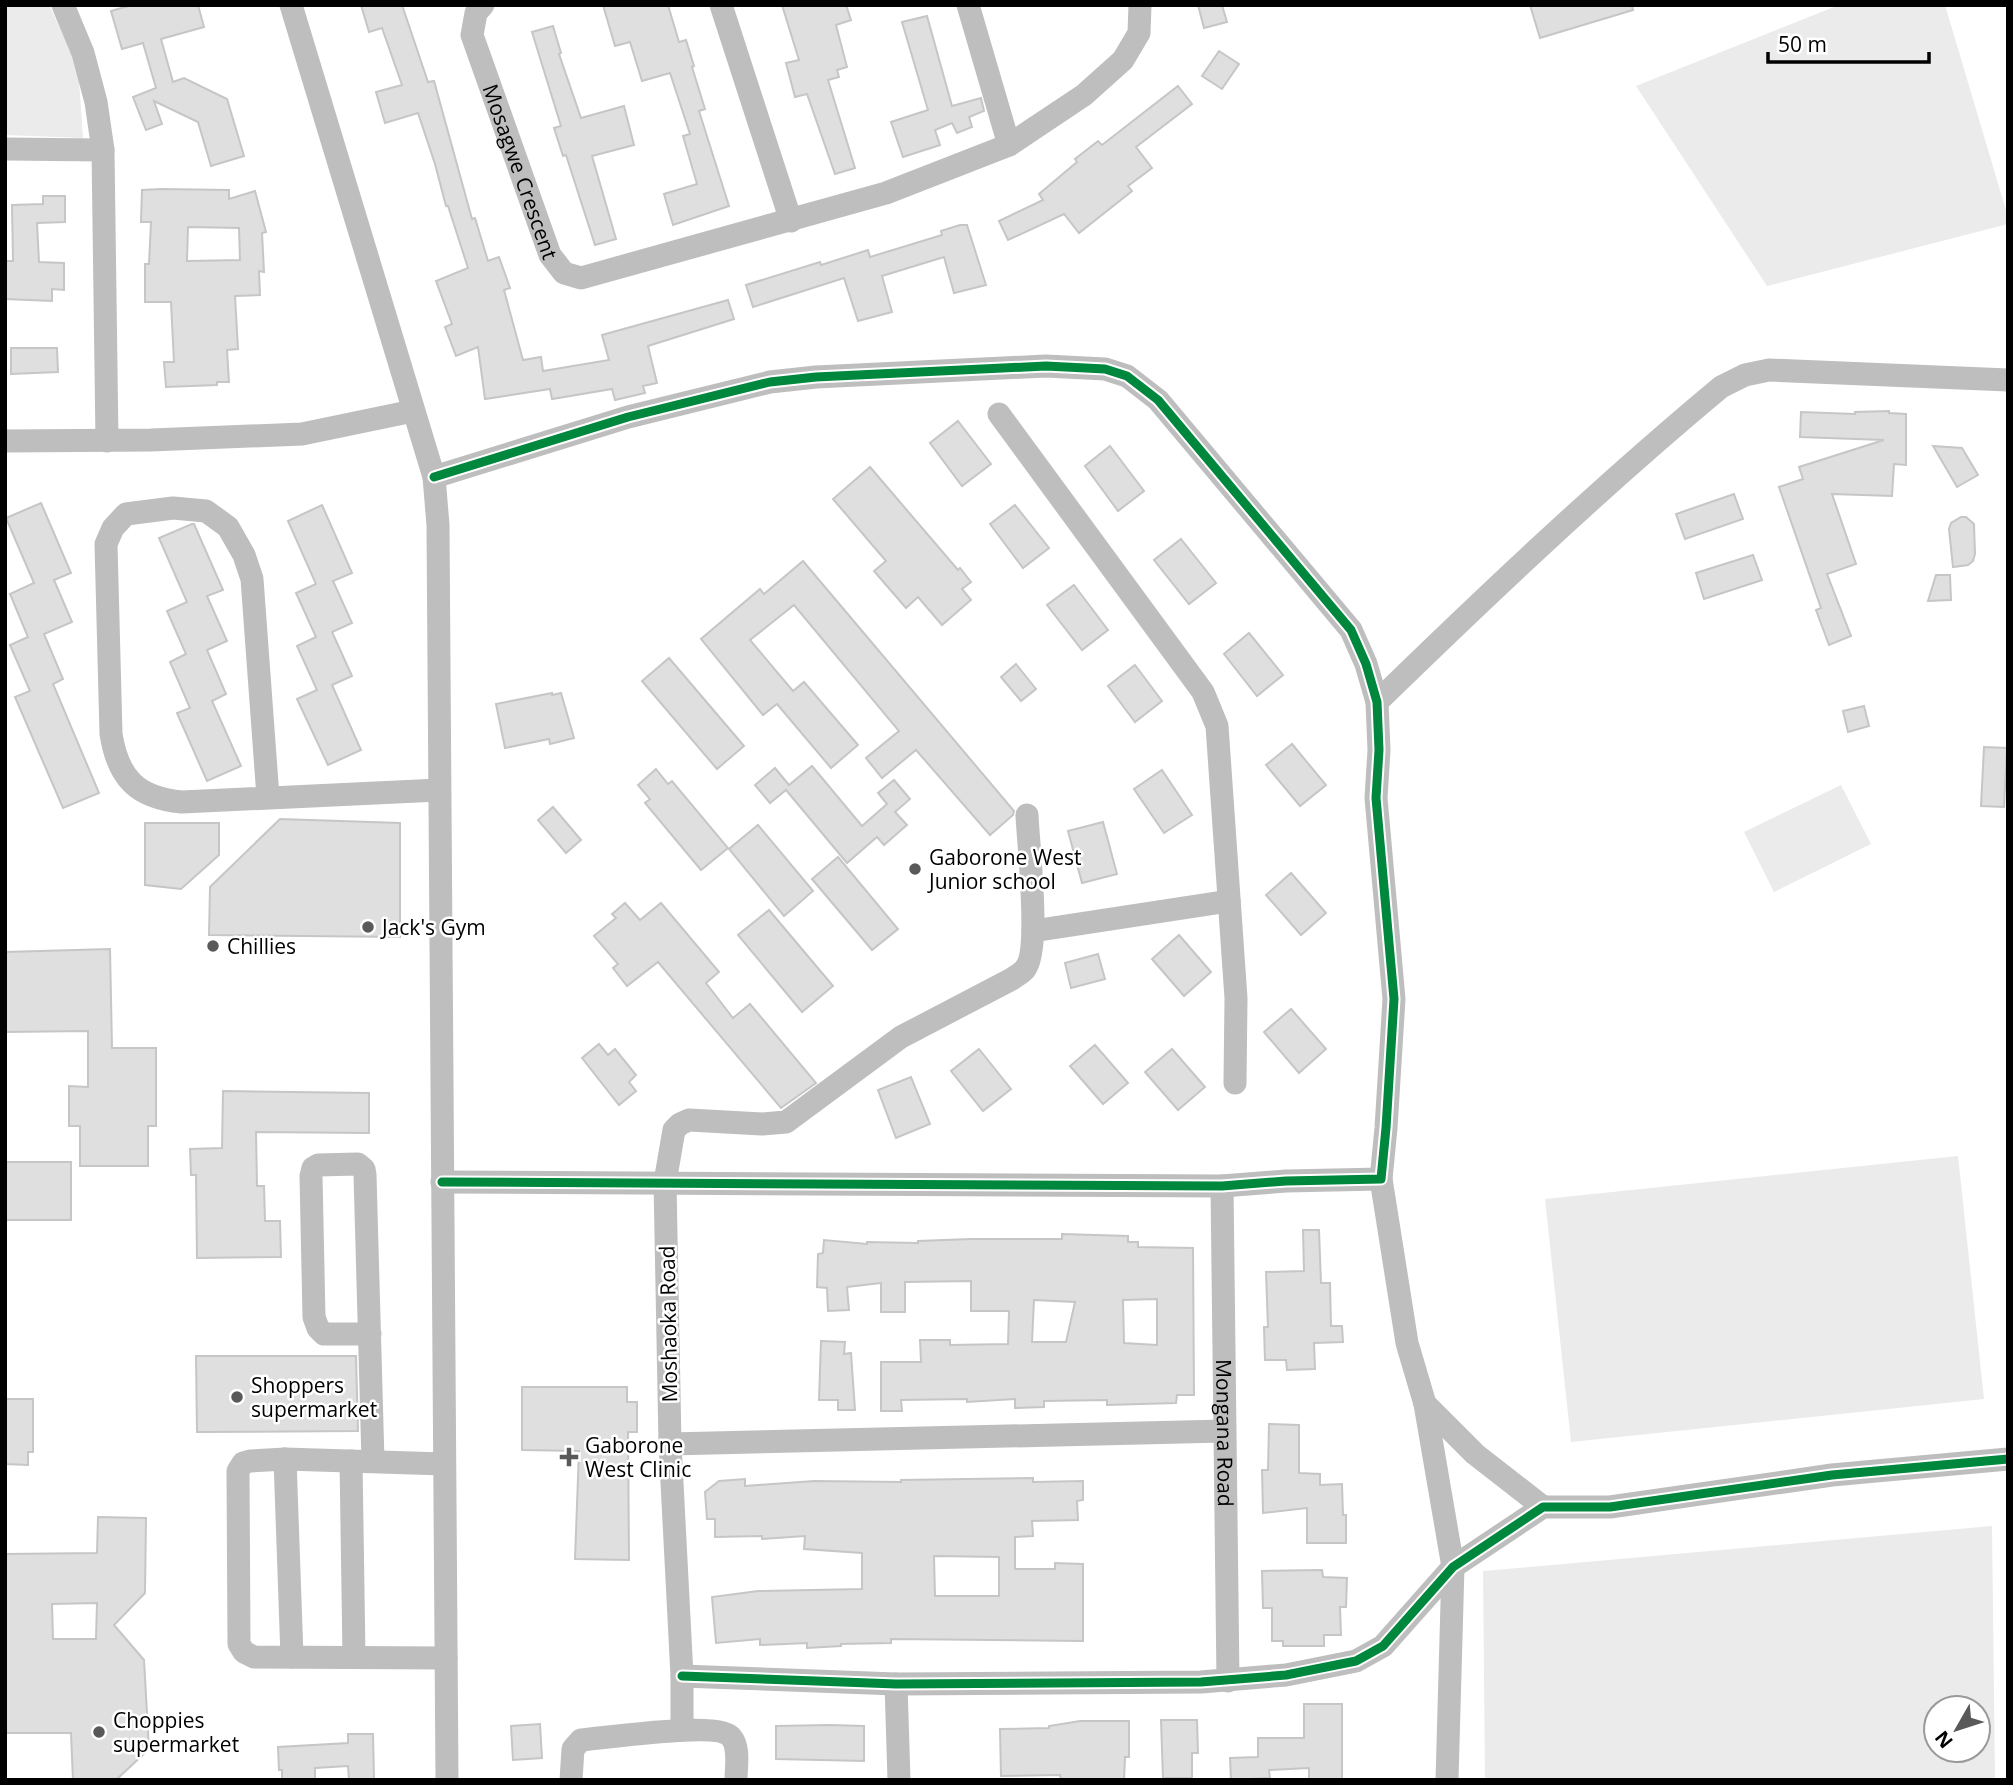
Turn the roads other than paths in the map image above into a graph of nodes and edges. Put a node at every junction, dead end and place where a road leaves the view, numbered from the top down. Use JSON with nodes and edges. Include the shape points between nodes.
{"nodes":[{"id":1,"x":63,"y":5,"type":"edge"},
{"id":2,"x":291,"y":5,"type":"edge"},
{"id":3,"x":483,"y":5,"type":"edge"},
{"id":4,"x":721,"y":5,"type":"edge"},
{"id":5,"x":968,"y":5,"type":"edge"},
{"id":6,"x":1140,"y":5,"type":"edge"},
{"id":7,"x":1009,"y":145,"type":"junction"},
{"id":8,"x":5,"y":149,"type":"edge"},
{"id":9,"x":103,"y":150,"type":"junction"},
{"id":10,"x":791,"y":221,"type":"junction"},
{"id":11,"x":2008,"y":380,"type":"edge"},
{"id":12,"x":413,"y":411,"type":"junction"},
{"id":13,"x":999,"y":414,"type":"dead end"},
{"id":14,"x":5,"y":441,"type":"edge"},
{"id":15,"x":107,"y":441,"type":"junction"},
{"id":16,"x":434,"y":477,"type":"junction"},
{"id":17,"x":1377,"y":702,"type":"junction"},
{"id":18,"x":439,"y":790,"type":"junction"},
{"id":19,"x":268,"y":797,"type":"junction"},
{"id":20,"x":1027,"y":815,"type":"dead end"},
{"id":21,"x":1229,"y":901,"type":"junction"},
{"id":22,"x":1033,"y":931,"type":"junction"},
{"id":23,"x":1235,"y":1083,"type":"dead end"},
{"id":24,"x":1381,"y":1179,"type":"junction"},
{"id":25,"x":442,"y":1182,"type":"junction"},
{"id":26,"x":665,"y":1182,"type":"junction"},
{"id":27,"x":1222,"y":1186,"type":"junction"},
{"id":28,"x":370,"y":1334,"type":"junction"},
{"id":29,"x":1425,"y":1404,"type":"junction"},
{"id":30,"x":1224,"y":1432,"type":"junction"},
{"id":31,"x":670,"y":1444,"type":"junction"},
{"id":32,"x":2008,"y":1459,"type":"edge"},
{"id":33,"x":285,"y":1460,"type":"junction"},
{"id":34,"x":362,"y":1461,"type":"junction"},
{"id":35,"x":444,"y":1464,"type":"junction"},
{"id":36,"x":1543,"y":1507,"type":"junction"},
{"id":37,"x":1453,"y":1567,"type":"junction"},
{"id":38,"x":354,"y":1656,"type":"junction"},
{"id":39,"x":292,"y":1657,"type":"junction"},
{"id":40,"x":446,"y":1658,"type":"junction"},
{"id":41,"x":682,"y":1676,"type":"junction"},
{"id":42,"x":1228,"y":1681,"type":"junction"},
{"id":43,"x":896,"y":1684,"type":"junction"},
{"id":44,"x":682,"y":1730,"type":"junction"},
{"id":45,"x":447,"y":1780,"type":"edge"},
{"id":46,"x":571,"y":1780,"type":"edge"},
{"id":47,"x":736,"y":1780,"type":"edge"},
{"id":48,"x":899,"y":1780,"type":"edge"},
{"id":49,"x":1447,"y":1780,"type":"edge"}],
"edges":[{"from":1,"to":9,"type":"street","via":[[83,53]]},
{"from":2,"to":12,"type":"street"},
{"from":3,"to":10,"type":"street","name":"Mosagwe Crescent","via":[[476,13],[472,35],[550,255],[564,273],[581,278]]},
{"from":4,"to":10,"type":"street"},
{"from":5,"to":7,"type":"street"},
{"from":6,"to":7,"type":"street","name":"Mosagwe Crescent","via":[[1139,33],[1123,60],[1084,95]]},
{"from":7,"to":10,"type":"street","name":"Mosagwe Crescent","via":[[886,193]]},
{"from":8,"to":9,"type":"street"},
{"from":9,"to":15,"type":"street"},
{"from":11,"to":17,"type":"street","via":[[1769,370],[1721,387],[1584,506]]},
{"from":12,"to":15,"type":"street","via":[[302,434]]},
{"from":12,"to":16,"type":"street"},
{"from":13,"to":21,"type":"street","via":[[1203,692],[1217,726]]},
{"from":14,"to":15,"type":"street"},
{"from":16,"to":17,"type":"street","via":[[628,417],[770,382],[1046,366],[1105,369],[1127,376],[1158,400],[1351,630]]},
{"from":16,"to":18,"type":"street"},
{"from":17,"to":24,"type":"street","via":[[1376,798],[1394,999]]},
{"from":18,"to":19,"type":"street"},
{"from":18,"to":25,"type":"street"},
{"from":19,"to":19,"type":"street","via":[[161,800],[141,792],[114,754],[106,544],[126,514],[173,508],[206,512],[228,527],[244,555],[252,579]]},
{"from":20,"to":22,"type":"street"},
{"from":21,"to":22,"type":"street"},
{"from":21,"to":23,"type":"street","via":[[1237,998]]},
{"from":22,"to":26,"type":"street","name":"Moshaoka Road","via":[[1026,969],[901,1037],[786,1122],[690,1120],[680,1124],[674,1130]]},
{"from":24,"to":27,"type":"street"},
{"from":24,"to":29,"type":"street","via":[[1407,1343]]},
{"from":25,"to":26,"type":"street"},
{"from":25,"to":35,"type":"street"},
{"from":26,"to":27,"type":"street"},
{"from":26,"to":31,"type":"street","name":"Moshaoka Road"},
{"from":27,"to":30,"type":"street","name":"Mongana Road"},
{"from":28,"to":28,"type":"street","via":[[364,1169],[358,1164],[318,1165],[311,1176],[314,1317],[324,1335]]},
{"from":28,"to":34,"type":"street"},
{"from":29,"to":36,"type":"street","via":[[1475,1454]]},
{"from":29,"to":37,"type":"street"},
{"from":30,"to":31,"type":"street"},
{"from":30,"to":42,"type":"street","name":"Mongana Road"},
{"from":31,"to":41,"type":"street","name":"Moshaoka Road"},
{"from":32,"to":36,"type":"street","via":[[1832,1475],[1610,1507]]},
{"from":33,"to":34,"type":"street"},
{"from":33,"to":39,"type":"street"},
{"from":33,"to":39,"type":"street","via":[[250,1461],[238,1471],[239,1644],[254,1657]]},
{"from":34,"to":35,"type":"street"},
{"from":34,"to":38,"type":"street"},
{"from":35,"to":40,"type":"street"},
{"from":36,"to":37,"type":"street"},
{"from":37,"to":42,"type":"street","via":[[1383,1646],[1356,1661]]},
{"from":37,"to":49,"type":"street"},
{"from":38,"to":39,"type":"street"},
{"from":38,"to":40,"type":"street"},
{"from":40,"to":45,"type":"street"},
{"from":41,"to":43,"type":"street"},
{"from":41,"to":44,"type":"street","name":"Moshaoka Road"},
{"from":42,"to":43,"type":"street"},
{"from":43,"to":48,"type":"street"},
{"from":44,"to":46,"type":"street","via":[[581,1740],[573,1749]]},
{"from":44,"to":47,"type":"street","via":[[720,1730],[731,1737],[736,1747]]}]}
